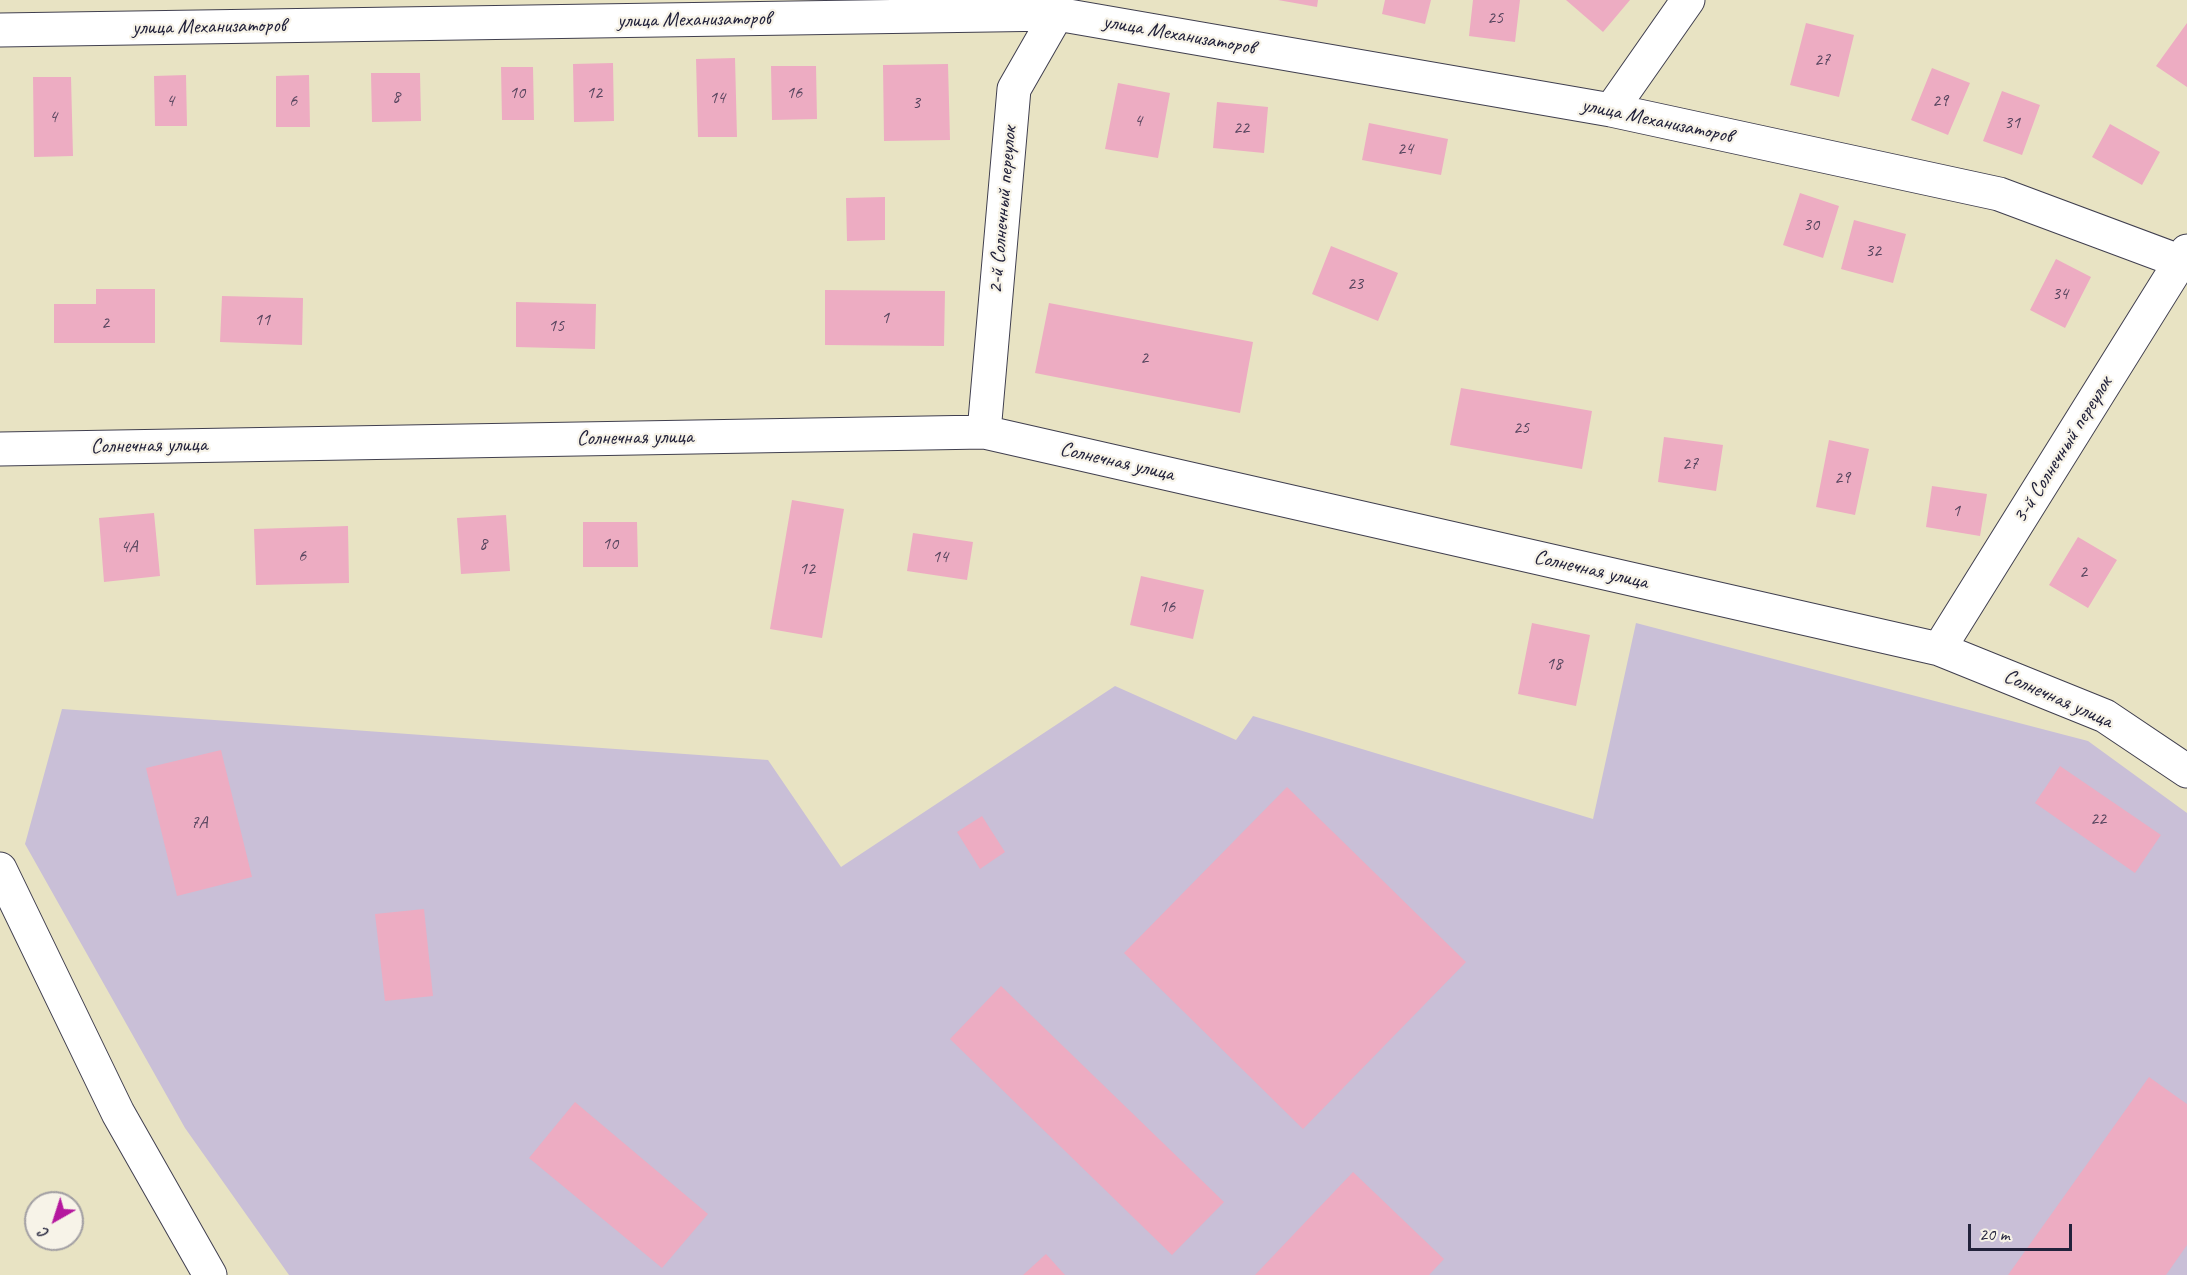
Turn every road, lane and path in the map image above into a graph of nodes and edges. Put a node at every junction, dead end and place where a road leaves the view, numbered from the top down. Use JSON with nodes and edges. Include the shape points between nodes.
{"nodes":[{"id":1,"x":1688,"y":0,"type":"edge"},
{"id":2,"x":1057,"y":7,"type":"edge"},
{"id":3,"x":0,"y":30,"type":"edge"},
{"id":4,"x":1611,"y":110,"type":"junction"},
{"id":5,"x":2184,"y":259,"type":"edge"},
{"id":6,"x":984,"y":432,"type":"junction"},
{"id":7,"x":0,"y":449,"type":"edge"},
{"id":8,"x":1939,"y":649,"type":"junction"},
{"id":9,"x":2187,"y":771,"type":"edge"},
{"id":10,"x":0,"y":869,"type":"edge"},
{"id":11,"x":210,"y":1275,"type":"edge"}],
"edges":[{"from":1,"to":4,"type":"street"},
{"from":2,"to":3,"type":"street","name":"улица Механизаторов"},
{"from":2,"to":4,"type":"street","name":"улица Механизаторов"},
{"from":2,"to":6,"type":"street","name":"2-й Солнечный переулок","via":[[1014,88]]},
{"from":4,"to":5,"type":"street","name":"улица Механизаторов","via":[[1999,194]]},
{"from":5,"to":8,"type":"street","name":"3-й Солнечный переулок"},
{"from":6,"to":7,"type":"street","name":"Солнечная улица"},
{"from":6,"to":8,"type":"street","name":"Солнечная улица"},
{"from":8,"to":9,"type":"street","name":"Солнечная улица","via":[[2105,716]]},
{"from":10,"to":11,"type":"street","via":[[118,1113]]}]}
